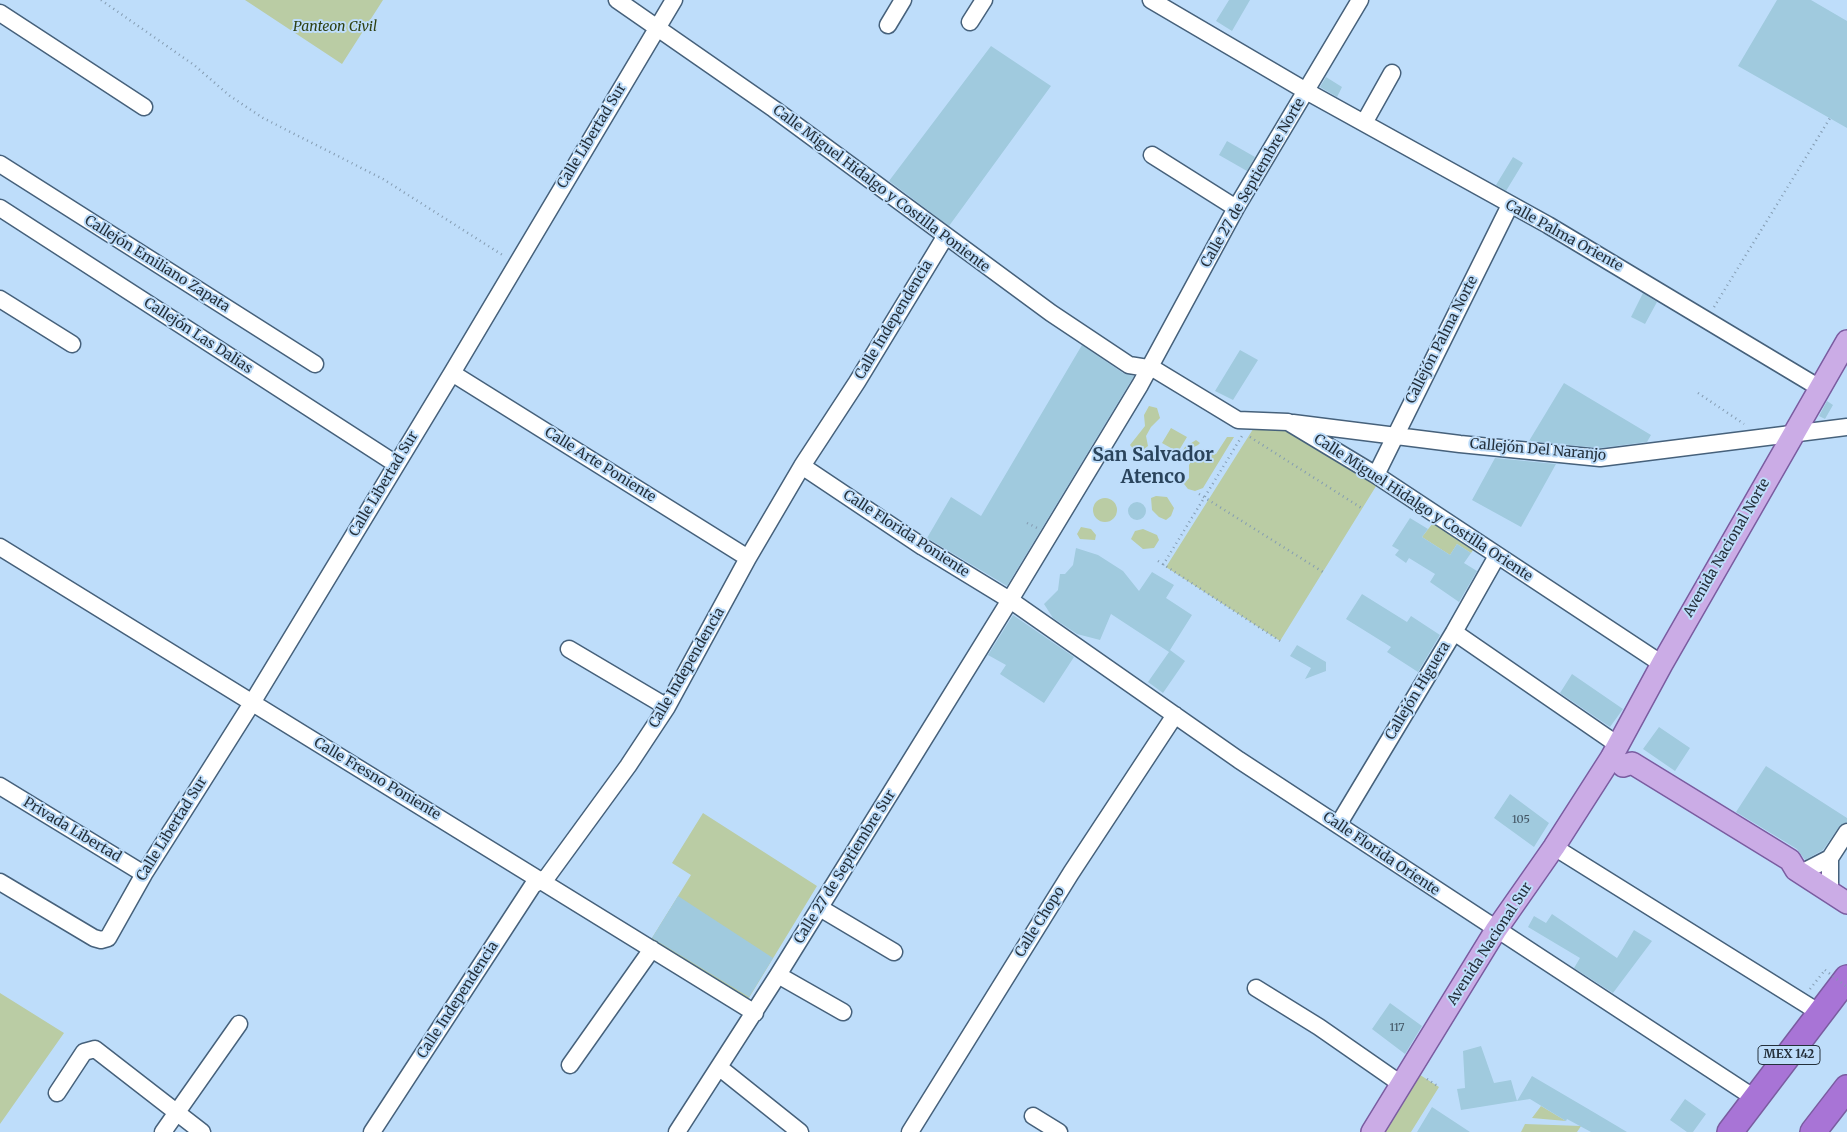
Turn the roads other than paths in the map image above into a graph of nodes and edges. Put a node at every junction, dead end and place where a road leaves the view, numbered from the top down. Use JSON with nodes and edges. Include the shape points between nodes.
{"nodes":[{"id":1,"x":617,"y":0,"type":"edge"},
{"id":2,"x":674,"y":0,"type":"edge"},
{"id":3,"x":903,"y":0,"type":"edge"},
{"id":4,"x":984,"y":0,"type":"edge"},
{"id":5,"x":1151,"y":0,"type":"edge"},
{"id":6,"x":1360,"y":0,"type":"edge"},
{"id":7,"x":0,"y":13,"type":"edge"},
{"id":8,"x":970,"y":22,"type":"dead end"},
{"id":9,"x":888,"y":25,"type":"dead end"},
{"id":10,"x":657,"y":28,"type":"junction"},
{"id":11,"x":1392,"y":74,"type":"dead end"},
{"id":12,"x":1306,"y":91,"type":"junction"},
{"id":13,"x":144,"y":107,"type":"dead end"},
{"id":14,"x":1364,"y":123,"type":"junction"},
{"id":15,"x":1152,"y":155,"type":"dead end"},
{"id":16,"x":0,"y":164,"type":"edge"},
{"id":17,"x":1510,"y":205,"type":"junction"},
{"id":18,"x":0,"y":208,"type":"edge"},
{"id":19,"x":1236,"y":208,"type":"junction"},
{"id":20,"x":944,"y":237,"type":"junction"},
{"id":21,"x":0,"y":299,"type":"edge"},
{"id":22,"x":1847,"y":340,"type":"edge"},
{"id":23,"x":72,"y":344,"type":"dead end"},
{"id":24,"x":314,"y":364,"type":"dead end"},
{"id":25,"x":1149,"y":367,"type":"junction"},
{"id":26,"x":452,"y":372,"type":"junction"},
{"id":27,"x":1818,"y":387,"type":"junction"},
{"id":28,"x":1288,"y":422,"type":"junction"},
{"id":29,"x":1847,"y":426,"type":"edge"},
{"id":30,"x":1793,"y":432,"type":"junction"},
{"id":31,"x":1395,"y":434,"type":"junction"},
{"id":32,"x":396,"y":464,"type":"junction"},
{"id":33,"x":802,"y":466,"type":"junction"},
{"id":34,"x":1376,"y":475,"type":"junction"},
{"id":35,"x":0,"y":547,"type":"edge"},
{"id":36,"x":1497,"y":556,"type":"junction"},
{"id":37,"x":748,"y":558,"type":"junction"},
{"id":38,"x":1010,"y":600,"type":"junction"},
{"id":39,"x":1454,"y":632,"type":"junction"},
{"id":40,"x":569,"y":649,"type":"dead end"},
{"id":41,"x":1662,"y":664,"type":"junction"},
{"id":42,"x":252,"y":702,"type":"junction"},
{"id":43,"x":668,"y":707,"type":"junction"},
{"id":44,"x":1176,"y":715,"type":"junction"},
{"id":45,"x":1617,"y":757,"type":"junction"},
{"id":46,"x":0,"y":786,"type":"edge"},
{"id":47,"x":1338,"y":825,"type":"junction"},
{"id":48,"x":1847,"y":832,"type":"edge"},
{"id":49,"x":1554,"y":847,"type":"junction"},
{"id":50,"x":1830,"y":858,"type":"junction"},
{"id":51,"x":1799,"y":872,"type":"junction"},
{"id":52,"x":144,"y":874,"type":"junction"},
{"id":53,"x":541,"y":881,"type":"junction"},
{"id":54,"x":0,"y":882,"type":"edge"},
{"id":55,"x":1839,"y":898,"type":"edge"},
{"id":56,"x":820,"y":908,"type":"junction"},
{"id":57,"x":1496,"y":930,"type":"junction"},
{"id":58,"x":652,"y":949,"type":"junction"},
{"id":59,"x":894,"y":952,"type":"dead end"},
{"id":60,"x":1836,"y":974,"type":"edge"},
{"id":61,"x":778,"y":975,"type":"junction"},
{"id":62,"x":1256,"y":988,"type":"dead end"},
{"id":63,"x":1813,"y":1004,"type":"junction"},
{"id":64,"x":843,"y":1012,"type":"dead end"},
{"id":65,"x":754,"y":1013,"type":"junction"},
{"id":66,"x":239,"y":1024,"type":"dead end"},
{"id":67,"x":570,"y":1065,"type":"dead end"},
{"id":68,"x":720,"y":1068,"type":"junction"},
{"id":69,"x":1401,"y":1084,"type":"junction"},
{"id":70,"x":57,"y":1093,"type":"dead end"},
{"id":71,"x":1845,"y":1094,"type":"edge"},
{"id":72,"x":1756,"y":1099,"type":"junction"},
{"id":73,"x":177,"y":1112,"type":"junction"},
{"id":74,"x":1033,"y":1116,"type":"dead end"},
{"id":75,"x":163,"y":1132,"type":"edge"},
{"id":76,"x":202,"y":1132,"type":"edge"},
{"id":77,"x":372,"y":1132,"type":"edge"},
{"id":78,"x":677,"y":1132,"type":"edge"},
{"id":79,"x":800,"y":1132,"type":"edge"},
{"id":80,"x":910,"y":1132,"type":"edge"},
{"id":81,"x":1059,"y":1132,"type":"edge"},
{"id":82,"x":1372,"y":1132,"type":"edge"},
{"id":83,"x":1730,"y":1132,"type":"edge"},
{"id":84,"x":1813,"y":1132,"type":"edge"}],
"edges":[{"from":1,"to":10,"type":"street","name":"Calle Miguel Hidalgo y Costilla Poniente"},
{"from":2,"to":10,"type":"street","name":"Calle Libertad Sur"},
{"from":3,"to":9,"type":"street"},
{"from":4,"to":8,"type":"street"},
{"from":5,"to":12,"type":"street","name":"Calle Palma Oriente"},
{"from":6,"to":12,"type":"street","name":"Calle 27 de Septiembre Norte"},
{"from":7,"to":13,"type":"street"},
{"from":10,"to":20,"type":"street","name":"Calle Miguel Hidalgo y Costilla Poniente","via":[[774,109]]},
{"from":10,"to":26,"type":"street","name":"Calle Libertad Sur"},
{"from":11,"to":14,"type":"street"},
{"from":12,"to":14,"type":"street","name":"Calle Palma Oriente"},
{"from":12,"to":19,"type":"street","name":"Calle 27 de Septiembre Norte"},
{"from":14,"to":17,"type":"street","name":"Calle Palma Oriente"},
{"from":15,"to":19,"type":"street"},
{"from":16,"to":24,"type":"street","name":"Callejón Emiliano Zapata"},
{"from":17,"to":27,"type":"street","name":"Calle Palma Oriente","via":[[1707,318]]},
{"from":17,"to":31,"type":"street","name":"Callejón Palma Norte"},
{"from":18,"to":32,"type":"street","name":"Callejón Las Dalias"},
{"from":19,"to":25,"type":"street","name":"Calle 27 de Septiembre Norte"},
{"from":20,"to":25,"type":"street","name":"Calle Miguel Hidalgo y Costilla Poniente","via":[[1130,365]]},
{"from":20,"to":33,"type":"street","name":"Calle Independencia"},
{"from":21,"to":23,"type":"street"},
{"from":22,"to":27,"type":"main road","name":"Avenida Nacional Norte"},
{"from":25,"to":28,"type":"street","name":"Calle Miguel Hidalgo y Costilla Oriente","via":[[1238,420]]},
{"from":25,"to":38,"type":"street","name":"Calle 27 de Septiembre Norte"},
{"from":26,"to":32,"type":"street","name":"Calle Libertad Sur"},
{"from":26,"to":37,"type":"street","name":"Calle Arte Poniente"},
{"from":27,"to":30,"type":"main road","name":"Avenida Nacional Norte"},
{"from":28,"to":31,"type":"street","name":"Callejón Del Naranjo"},
{"from":28,"to":34,"type":"street","name":"Calle Miguel Hidalgo y Costilla Oriente"},
{"from":29,"to":30,"type":"street","name":"Callejón Del Naranjo"},
{"from":30,"to":31,"type":"street","name":"Callejón Del Naranjo","via":[[1600,458]]},
{"from":30,"to":41,"type":"main road","name":"Avenida Nacional Norte"},
{"from":31,"to":34,"type":"street","name":"Callejón Palma Norte"},
{"from":32,"to":42,"type":"street","name":"Calle Libertad Sur"},
{"from":33,"to":37,"type":"street","name":"Calle Independencia"},
{"from":33,"to":38,"type":"street","name":"Calle Florida Poniente","via":[[923,547]]},
{"from":34,"to":36,"type":"street","name":"Calle Miguel Hidalgo y Costilla Oriente"},
{"from":35,"to":42,"type":"street","name":"Calle Fresno Poniente"},
{"from":36,"to":39,"type":"street","name":"Callejón Higuera"},
{"from":36,"to":41,"type":"street","name":"Calle Miguel Hidalgo y Costilla Oriente"},
{"from":37,"to":43,"type":"street","name":"Calle Independencia"},
{"from":38,"to":44,"type":"street","name":"Calle Florida Oriente"},
{"from":38,"to":56,"type":"street","name":"Calle 27 de Septiembre Sur"},
{"from":39,"to":45,"type":"street"},
{"from":39,"to":47,"type":"street","name":"Callejón Higuera"},
{"from":40,"to":43,"type":"street"},
{"from":41,"to":45,"type":"main road","name":"Avenida Nacional Norte"},
{"from":42,"to":52,"type":"street","name":"Calle Libertad Sur"},
{"from":42,"to":53,"type":"street","name":"Calle Fresno Poniente"},
{"from":43,"to":53,"type":"street","name":"Calle Independencia"},
{"from":44,"to":47,"type":"street","name":"Calle Florida Oriente"},
{"from":44,"to":80,"type":"street","name":"Calle Chopo","via":[[1071,872]]},
{"from":45,"to":49,"type":"main road","name":"Avenida Nacional Sur"},
{"from":45,"to":51,"type":"main road","via":[[1632,763],[1790,860]]},
{"from":46,"to":52,"type":"street","name":"Privada Libertad"},
{"from":47,"to":57,"type":"street","name":"Calle Florida Oriente"},
{"from":48,"to":50,"type":"street"},
{"from":49,"to":57,"type":"main road","name":"Avenida Nacional Sur"},
{"from":49,"to":63,"type":"street"},
{"from":50,"to":51,"type":"street"},
{"from":50,"to":55,"type":"street"},
{"from":51,"to":55,"type":"main road"},
{"from":52,"to":54,"type":"street","name":"Calle Libertad Sur","via":[[108,938],[101,940]]},
{"from":53,"to":58,"type":"street","name":"Calle Fresno Poniente"},
{"from":53,"to":77,"type":"street","name":"Calle Independencia","via":[[533,885]]},
{"from":56,"to":59,"type":"street"},
{"from":56,"to":61,"type":"street","name":"Calle 27 de Septiembre Sur"},
{"from":57,"to":69,"type":"main road","name":"Avenida Nacional Sur"},
{"from":57,"to":72,"type":"street","name":"Calle Florida Oriente"},
{"from":58,"to":65,"type":"street","name":"Calle Fresno Poniente"},
{"from":58,"to":67,"type":"street"},
{"from":60,"to":63,"type":"highway","number":"MEX 142"},
{"from":61,"to":64,"type":"street"},
{"from":61,"to":65,"type":"street","name":"Calle 27 de Septiembre Sur"},
{"from":62,"to":69,"type":"street"},
{"from":63,"to":72,"type":"highway","number":"MEX 142"},
{"from":65,"to":68,"type":"street","name":"Calle 27 de Septiembre Sur"},
{"from":66,"to":73,"type":"street"},
{"from":68,"to":78,"type":"street","name":"Calle 27 de Septiembre Sur"},
{"from":68,"to":79,"type":"street"},
{"from":69,"to":82,"type":"main road","name":"Avenida Nacional Sur"},
{"from":70,"to":73,"type":"street","via":[[84,1052],[95,1050]]},
{"from":71,"to":84,"type":"highway"},
{"from":72,"to":83,"type":"highway","number":"MEX 142"},
{"from":73,"to":75,"type":"street"},
{"from":73,"to":76,"type":"street"},
{"from":74,"to":81,"type":"street"}]}
